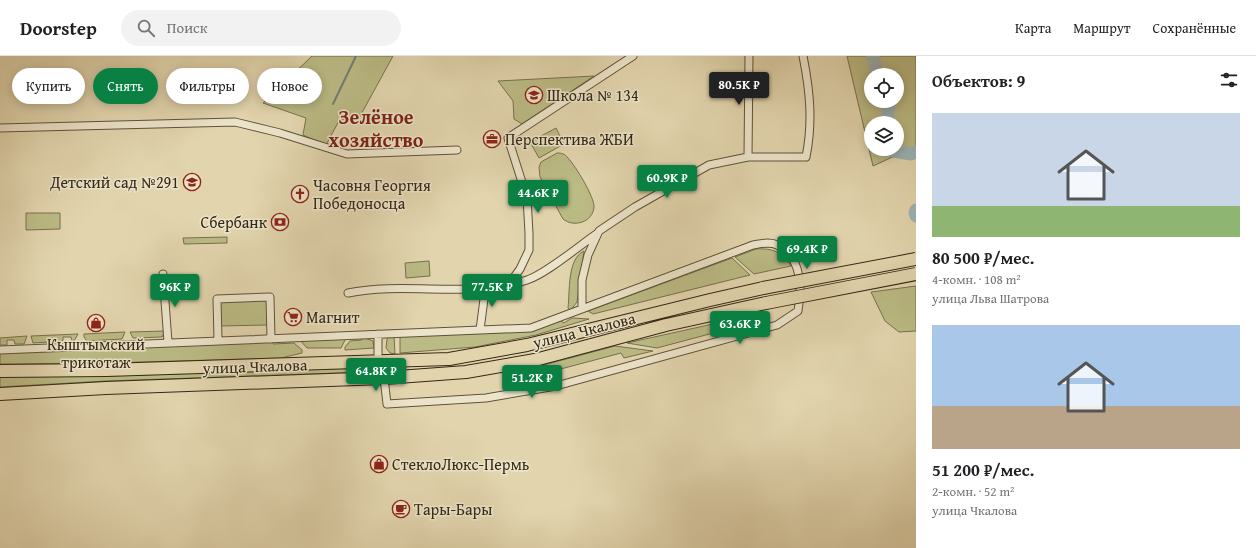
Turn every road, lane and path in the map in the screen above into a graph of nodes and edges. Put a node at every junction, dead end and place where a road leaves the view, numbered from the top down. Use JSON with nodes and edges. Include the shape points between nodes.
{"nodes":[{"id":1,"x":633,"y":56,"type":"edge"},
{"id":2,"x":749,"y":56,"type":"edge"},
{"id":3,"x":803,"y":56,"type":"edge"},
{"id":4,"x":0,"y":128,"type":"edge"},
{"id":5,"x":457,"y":150,"type":"dead end"},
{"id":6,"x":748,"y":157,"type":"junction"},
{"id":7,"x":599,"y":232,"type":"junction"},
{"id":8,"x":916,"y":259,"type":"edge"},
{"id":9,"x":163,"y":274,"type":"dead end"},
{"id":10,"x":916,"y":274,"type":"edge"},
{"id":11,"x":509,"y":284,"type":"junction"},
{"id":12,"x":482,"y":288,"type":"junction"},
{"id":13,"x":348,"y":293,"type":"dead end"},
{"id":14,"x":582,"y":309,"type":"junction"},
{"id":15,"x":480,"y":330,"type":"junction"},
{"id":16,"x":378,"y":334,"type":"junction"},
{"id":17,"x":272,"y":339,"type":"junction"},
{"id":18,"x":218,"y":340,"type":"junction"},
{"id":19,"x":168,"y":342,"type":"junction"},
{"id":20,"x":0,"y":350,"type":"edge"},
{"id":21,"x":378,"y":361,"type":"junction"},
{"id":22,"x":0,"y":371,"type":"edge"},
{"id":23,"x":384,"y":378,"type":"junction"},
{"id":24,"x":0,"y":394,"type":"edge"}],
"edges":[{"from":1,"to":11,"type":"street","via":[[508,138],[527,198],[529,233],[529,250]]},
{"from":2,"to":6,"type":"street"},
{"from":3,"to":6,"type":"street","name":"улица Чкалова","via":[[810,93],[810,131],[806,157]]},
{"from":4,"to":5,"type":"street","via":[[235,122],[347,154]]},
{"from":6,"to":7,"type":"street","name":"улица Чкалова","via":[[709,165],[635,207]]},
{"from":7,"to":11,"type":"street","via":[[528,280]]},
{"from":7,"to":14,"type":"street","name":"улица Чкалова","via":[[588,255],[582,280]]},
{"from":8,"to":21,"type":"main road","name":"улица Чкалова","bridge":true,"via":[[763,288],[481,354],[449,359]]},
{"from":9,"to":19,"type":"street"},
{"from":10,"to":23,"type":"main road","name":"улица Чкалова","bridge":true,"via":[[666,325],[535,360],[466,372]]},
{"from":11,"to":12,"type":"street"},
{"from":12,"to":13,"type":"street","via":[[369,289]]},
{"from":12,"to":15,"type":"street","via":[[484,299]]},
{"from":14,"to":15,"type":"street","via":[[531,328]]},
{"from":14,"to":23,"type":"street","via":[[764,243],[776,244],[787,252],[797,265],[802,290],[798,310],[776,325],[556,386],[486,398],[386,404]]},
{"from":15,"to":16,"type":"street"},
{"from":16,"to":17,"type":"street"},
{"from":16,"to":21,"type":"street"},
{"from":17,"to":18,"type":"street"},
{"from":17,"to":18,"type":"street","via":[[270,297],[217,299]]},
{"from":18,"to":19,"type":"street"},
{"from":19,"to":20,"type":"street"},
{"from":21,"to":22,"type":"main road","name":"улица Чкалова"},
{"from":23,"to":24,"type":"main road","name":"улица Чкалова"}]}
